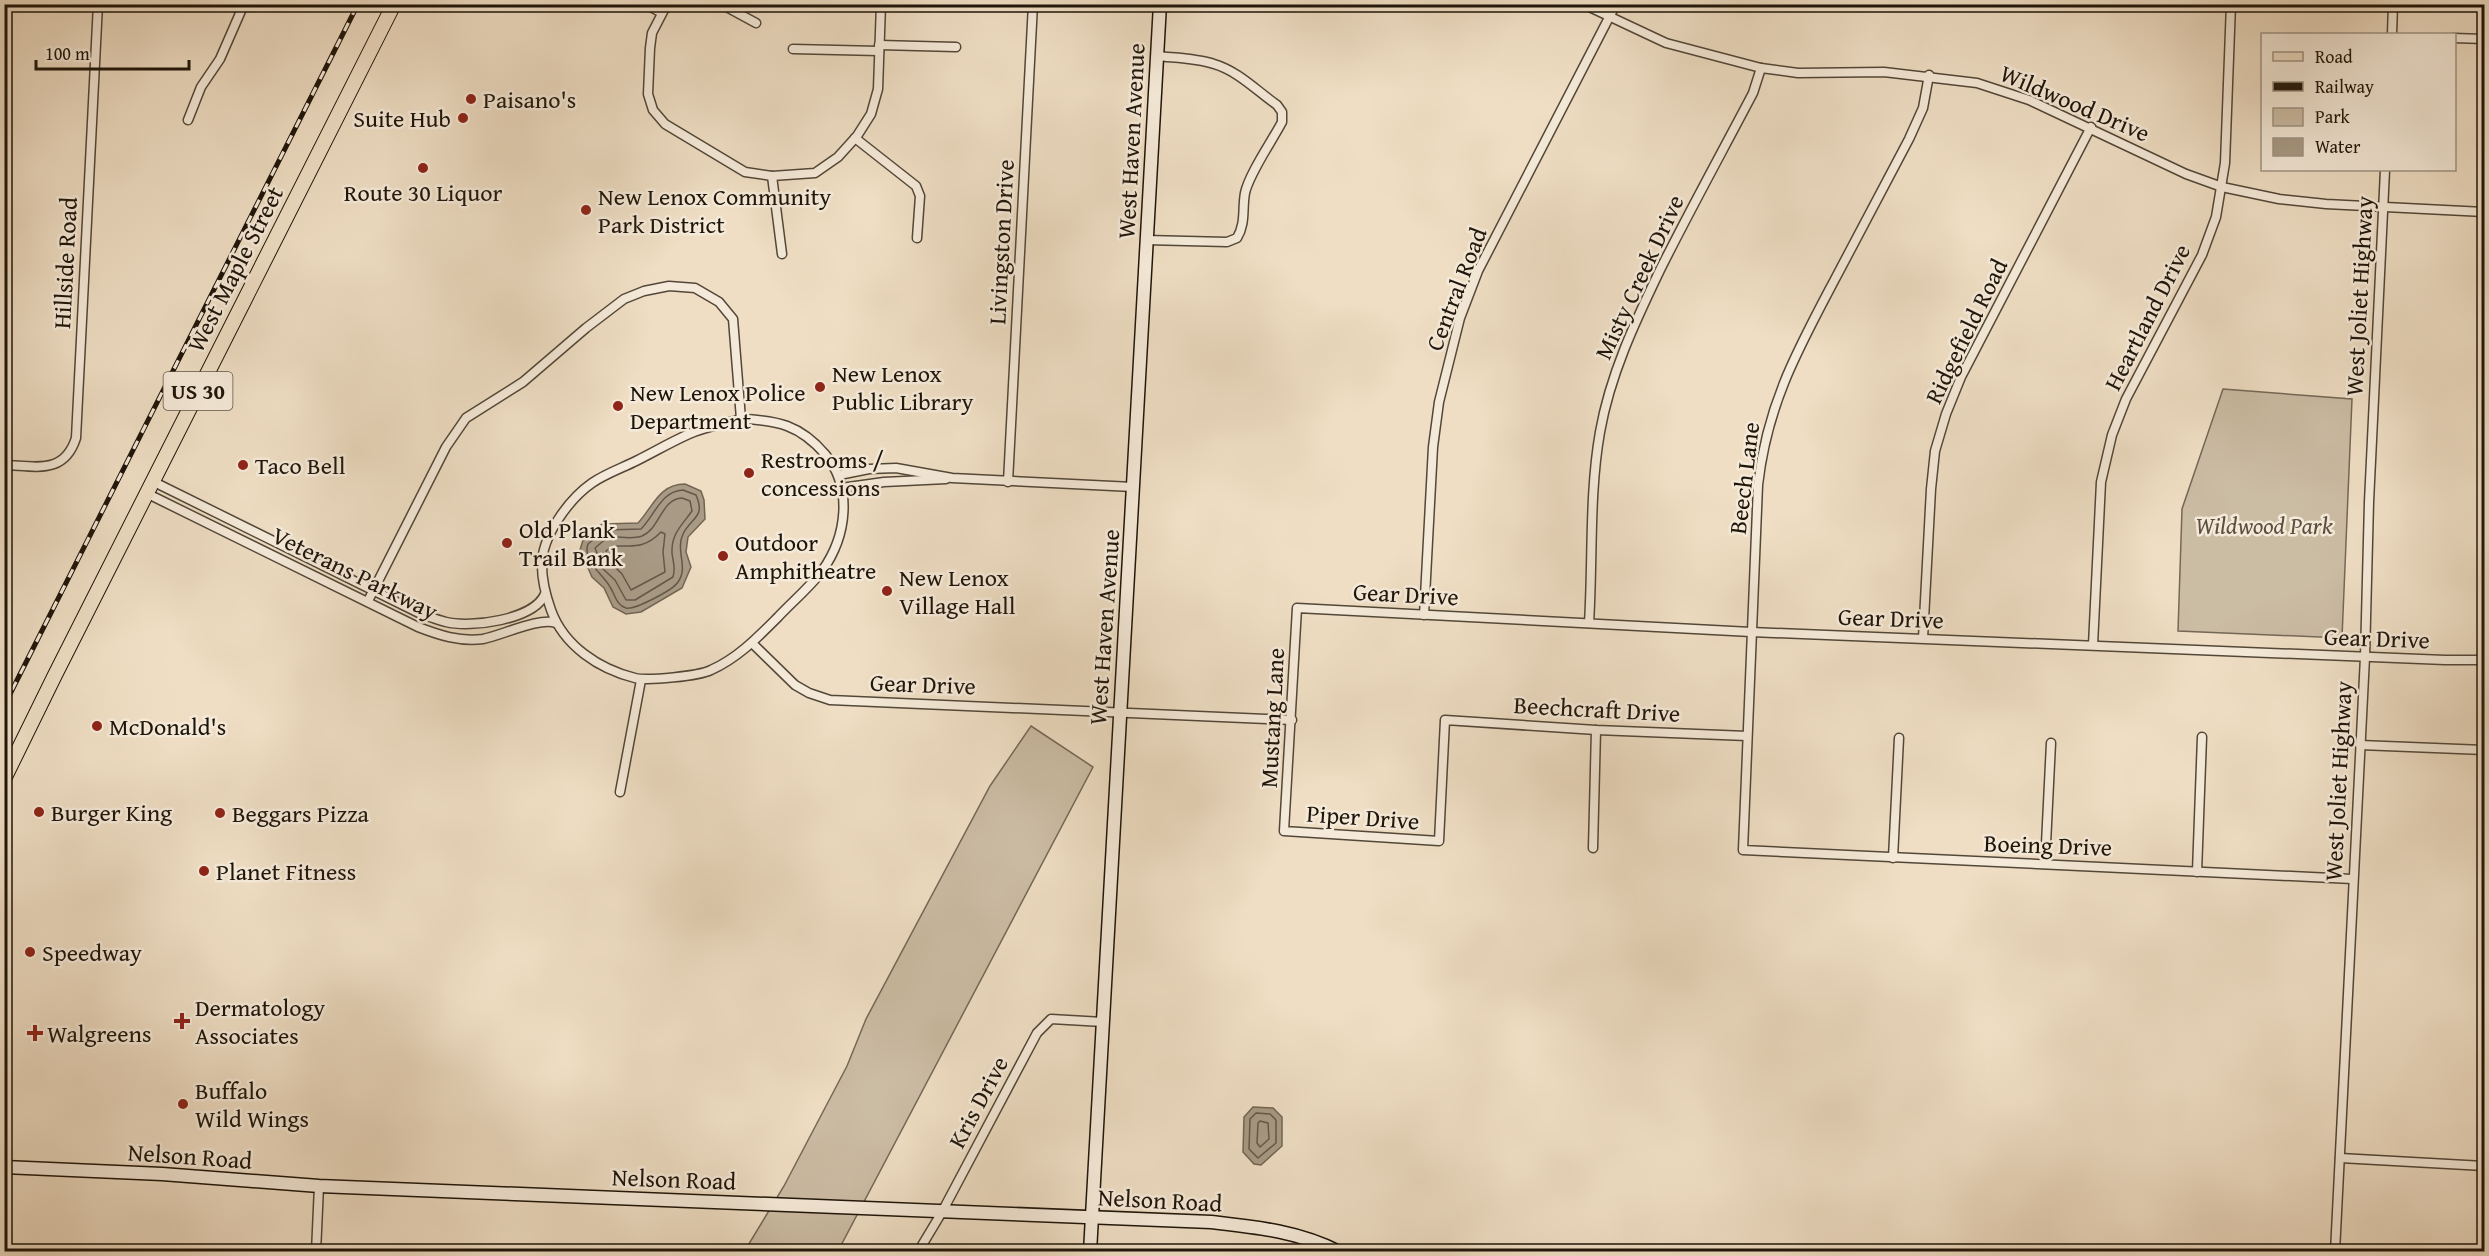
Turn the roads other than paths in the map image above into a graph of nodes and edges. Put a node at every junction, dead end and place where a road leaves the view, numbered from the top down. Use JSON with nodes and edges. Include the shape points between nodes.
{"nodes":[{"id":1,"x":98,"y":4,"type":"edge"},
{"id":2,"x":244,"y":4,"type":"edge"},
{"id":3,"x":394,"y":4,"type":"edge"},
{"id":4,"x":645,"y":4,"type":"edge"},
{"id":5,"x":667,"y":4,"type":"edge"},
{"id":6,"x":721,"y":4,"type":"edge"},
{"id":7,"x":881,"y":4,"type":"edge"},
{"id":8,"x":1033,"y":4,"type":"edge"},
{"id":9,"x":1160,"y":4,"type":"edge"},
{"id":10,"x":1583,"y":4,"type":"edge"},
{"id":11,"x":1616,"y":4,"type":"edge"},
{"id":12,"x":2231,"y":4,"type":"edge"},
{"id":13,"x":2393,"y":4,"type":"edge"},
{"id":14,"x":662,"y":13,"type":"junction"},
{"id":15,"x":1609,"y":18,"type":"junction"},
{"id":16,"x":756,"y":23,"type":"dead end"},
{"id":17,"x":2392,"y":33,"type":"edge"},
{"id":18,"x":2456,"y":38,"type":"edge"},
{"id":19,"x":2484,"y":39,"type":"edge"},
{"id":20,"x":956,"y":47,"type":"dead end"},
{"id":21,"x":879,"y":48,"type":"junction"},
{"id":22,"x":793,"y":49,"type":"dead end"},
{"id":23,"x":1157,"y":56,"type":"junction"},
{"id":24,"x":1761,"y":68,"type":"junction"},
{"id":25,"x":1929,"y":75,"type":"junction"},
{"id":26,"x":188,"y":120,"type":"dead end"},
{"id":27,"x":2091,"y":127,"type":"junction"},
{"id":28,"x":855,"y":138,"type":"junction"},
{"id":29,"x":2385,"y":171,"type":"edge"},
{"id":30,"x":772,"y":176,"type":"junction"},
{"id":31,"x":2222,"y":187,"type":"junction"},
{"id":32,"x":2383,"y":207,"type":"junction"},
{"id":33,"x":2484,"y":212,"type":"edge"},
{"id":34,"x":917,"y":238,"type":"dead end"},
{"id":35,"x":1146,"y":240,"type":"junction"},
{"id":36,"x":782,"y":254,"type":"dead end"},
{"id":37,"x":741,"y":419,"type":"junction"},
{"id":38,"x":4,"y":465,"type":"edge"},
{"id":39,"x":839,"y":475,"type":"junction"},
{"id":40,"x":952,"y":478,"type":"junction"},
{"id":41,"x":1008,"y":482,"type":"junction"},
{"id":42,"x":149,"y":487,"type":"junction"},
{"id":43,"x":1133,"y":487,"type":"junction"},
{"id":44,"x":841,"y":488,"type":"junction"},
{"id":45,"x":374,"y":590,"type":"junction"},
{"id":46,"x":545,"y":594,"type":"junction"},
{"id":47,"x":368,"y":601,"type":"junction"},
{"id":48,"x":1297,"y":608,"type":"joint"},
{"id":49,"x":1424,"y":615,"type":"junction"},
{"id":50,"x":556,"y":623,"type":"junction"},
{"id":51,"x":1589,"y":623,"type":"junction"},
{"id":52,"x":1751,"y":632,"type":"junction"},
{"id":53,"x":1923,"y":638,"type":"junction"},
{"id":54,"x":752,"y":643,"type":"junction"},
{"id":55,"x":2093,"y":645,"type":"junction"},
{"id":56,"x":2365,"y":657,"type":"junction"},
{"id":57,"x":2484,"y":660,"type":"edge"},
{"id":58,"x":641,"y":680,"type":"junction"},
{"id":59,"x":1120,"y":712,"type":"junction"},
{"id":60,"x":1292,"y":720,"type":"junction"},
{"id":61,"x":1596,"y":730,"type":"junction"},
{"id":62,"x":1747,"y":736,"type":"junction"},
{"id":63,"x":2202,"y":737,"type":"dead end"},
{"id":64,"x":1899,"y":738,"type":"dead end"},
{"id":65,"x":2051,"y":743,"type":"dead end"},
{"id":66,"x":2360,"y":745,"type":"junction"},
{"id":67,"x":2484,"y":750,"type":"edge"},
{"id":68,"x":4,"y":779,"type":"edge"},
{"id":69,"x":620,"y":792,"type":"dead end"},
{"id":70,"x":1284,"y":831,"type":"joint"},
{"id":71,"x":1439,"y":841,"type":"joint"},
{"id":72,"x":1593,"y":848,"type":"dead end"},
{"id":73,"x":1743,"y":850,"type":"joint"},
{"id":74,"x":1893,"y":858,"type":"junction"},
{"id":75,"x":2045,"y":864,"type":"junction"},
{"id":76,"x":2197,"y":872,"type":"junction"},
{"id":77,"x":2352,"y":879,"type":"junction"},
{"id":78,"x":1103,"y":1022,"type":"junction"},
{"id":79,"x":2340,"y":1158,"type":"junction"},
{"id":80,"x":2484,"y":1166,"type":"edge"},
{"id":81,"x":4,"y":1167,"type":"edge"},
{"id":82,"x":319,"y":1186,"type":"junction"},
{"id":83,"x":942,"y":1212,"type":"junction"},
{"id":84,"x":1092,"y":1218,"type":"junction"},
{"id":85,"x":316,"y":1251,"type":"edge"},
{"id":86,"x":918,"y":1251,"type":"edge"},
{"id":87,"x":1090,"y":1251,"type":"edge"},
{"id":88,"x":1339,"y":1251,"type":"edge"},
{"id":89,"x":2335,"y":1251,"type":"edge"}],
"edges":[{"from":1,"to":38,"type":"street","name":"Hillside Road","via":[[76,438],[71,454],[58,463],[42,467]]},
{"from":2,"to":26,"type":"street"},
{"from":3,"to":42,"type":"main road","name":"West Maple Street","number":"US 30"},
{"from":4,"to":14,"type":"street"},
{"from":5,"to":14,"type":"street"},
{"from":6,"to":16,"type":"street"},
{"from":7,"to":21,"type":"street"},
{"from":8,"to":41,"type":"street","name":"Livingston Drive"},
{"from":9,"to":23,"type":"street","name":"West Haven Avenue"},
{"from":10,"to":15,"type":"street","name":"Wildwood Drive"},
{"from":11,"to":15,"type":"street","name":"Central Road"},
{"from":12,"to":31,"type":"street","name":"Heartland Drive"},
{"from":13,"to":17,"type":"street"},
{"from":14,"to":30,"type":"street","via":[[650,48],[648,94],[653,110],[664,124],[745,172]]},
{"from":15,"to":24,"type":"street","name":"Wildwood Drive","via":[[1666,42]]},
{"from":15,"to":49,"type":"street","name":"Central Road","via":[[1478,272],[1460,318],[1439,402],[1433,447]]},
{"from":18,"to":19,"type":"street"},
{"from":20,"to":21,"type":"street"},
{"from":21,"to":22,"type":"street"},
{"from":21,"to":28,"type":"street","via":[[878,89],[871,114]]},
{"from":23,"to":35,"type":"street","name":"West Haven Avenue"},
{"from":23,"to":35,"type":"street","via":[[1215,64],[1231,72],[1277,105],[1282,122],[1245,193],[1244,223],[1237,238],[1227,242]]},
{"from":24,"to":25,"type":"street","name":"Wildwood Drive","via":[[1798,73]]},
{"from":24,"to":51,"type":"street","name":"Misty Creek Drive","via":[[1753,93],[1661,269],[1619,362],[1596,456]]},
{"from":25,"to":27,"type":"street","name":"Wildwood Drive","via":[[1977,83]]},
{"from":25,"to":52,"type":"street","name":"Beech Lane","via":[[1923,108],[1909,139],[1798,349],[1769,420],[1758,485]]},
{"from":27,"to":31,"type":"street","name":"Wildwood Drive","via":[[2186,174]]},
{"from":27,"to":53,"type":"street","name":"Ridgefield Road","via":[[1961,377],[1946,414],[1935,451],[1930,489]]},
{"from":28,"to":30,"type":"street","via":[[838,157],[815,173]]},
{"from":28,"to":34,"type":"street","via":[[916,186],[920,196]]},
{"from":29,"to":32,"type":"street","name":"West Joliet Highway"},
{"from":30,"to":36,"type":"street"},
{"from":31,"to":32,"type":"street","name":"Wildwood Drive","via":[[2279,199]]},
{"from":31,"to":55,"type":"street","name":"Heartland Drive","via":[[2202,255],[2126,399],[2112,435],[2101,482]]},
{"from":32,"to":33,"type":"street","name":"Wildwood Drive"},
{"from":32,"to":56,"type":"street","name":"West Joliet Highway"},
{"from":35,"to":43,"type":"street","name":"West Haven Avenue"},
{"from":37,"to":39,"type":"street","via":[[772,420],[795,428],[814,441]]},
{"from":37,"to":45,"type":"street","via":[[733,319],[719,302],[694,288],[669,286],[624,299],[523,382],[466,418],[446,447]]},
{"from":37,"to":46,"type":"street","via":[[691,433],[581,492],[561,513],[549,536],[542,565]]},
{"from":39,"to":40,"type":"street","via":[[896,468]]},
{"from":39,"to":44,"type":"street"},
{"from":40,"to":41,"type":"street"},
{"from":40,"to":44,"type":"street"},
{"from":41,"to":43,"type":"street"},
{"from":42,"to":45,"type":"street","name":"Veterans Parkway"},
{"from":42,"to":47,"type":"street","name":"Veterans Parkway"},
{"from":42,"to":68,"type":"main road","name":"West Maple Street","number":"US 30"},
{"from":43,"to":59,"type":"street","name":"West Haven Avenue"},
{"from":44,"to":54,"type":"street","via":[[842,529],[830,557],[821,572]]},
{"from":45,"to":46,"type":"street","name":"Veterans Parkway","via":[[447,623],[476,624],[530,611]]},
{"from":45,"to":47,"type":"street"},
{"from":46,"to":50,"type":"street"},
{"from":47,"to":50,"type":"street","name":"Veterans Parkway","via":[[449,638],[480,639],[533,623]]},
{"from":48,"to":49,"type":"street","name":"Gear Drive"},
{"from":48,"to":60,"type":"street","name":"Mustang Lane"},
{"from":49,"to":51,"type":"street","name":"Gear Drive"},
{"from":50,"to":58,"type":"street","via":[[590,658],[621,675]]},
{"from":51,"to":52,"type":"street","name":"Gear Drive"},
{"from":52,"to":53,"type":"street","name":"Gear Drive"},
{"from":52,"to":62,"type":"street","name":"Beech Lane"},
{"from":53,"to":55,"type":"street","name":"Gear Drive"},
{"from":54,"to":58,"type":"street","via":[[709,671]]},
{"from":54,"to":59,"type":"street","name":"Gear Drive","via":[[795,685],[830,699]]},
{"from":55,"to":56,"type":"street","name":"Gear Drive"},
{"from":56,"to":57,"type":"street","name":"Gear Drive"},
{"from":56,"to":66,"type":"street","name":"West Joliet Highway"},
{"from":58,"to":69,"type":"street"},
{"from":59,"to":60,"type":"street","name":"Gear Drive"},
{"from":59,"to":78,"type":"street","name":"West Haven Avenue"},
{"from":60,"to":70,"type":"street","name":"Mustang Lane"},
{"from":61,"to":62,"type":"street","name":"Beechcraft Drive"},
{"from":61,"to":71,"type":"street","name":"Beechcraft Drive","via":[[1445,720]]},
{"from":61,"to":72,"type":"street"},
{"from":62,"to":73,"type":"street","name":"Beech Lane"},
{"from":63,"to":76,"type":"street"},
{"from":64,"to":74,"type":"street"},
{"from":65,"to":75,"type":"street"},
{"from":66,"to":67,"type":"street"},
{"from":66,"to":77,"type":"street","name":"West Joliet Highway"},
{"from":70,"to":71,"type":"street","name":"Piper Drive"},
{"from":73,"to":74,"type":"street","name":"Boeing Drive"},
{"from":74,"to":75,"type":"street","name":"Boeing Drive"},
{"from":75,"to":76,"type":"street","name":"Boeing Drive"},
{"from":76,"to":77,"type":"street","name":"Boeing Drive"},
{"from":77,"to":79,"type":"street","name":"West Joliet Highway"},
{"from":78,"to":83,"type":"street","name":"Kris Drive","via":[[1051,1019],[1037,1033]]},
{"from":78,"to":84,"type":"street","name":"West Haven Avenue"},
{"from":79,"to":80,"type":"street"},
{"from":79,"to":89,"type":"street","name":"West Joliet Highway"},
{"from":81,"to":82,"type":"street","name":"Nelson Road"},
{"from":82,"to":83,"type":"street","name":"Nelson Road"},
{"from":82,"to":85,"type":"street"},
{"from":83,"to":84,"type":"street","name":"Nelson Road"},
{"from":83,"to":86,"type":"street","name":"Kris Drive"},
{"from":84,"to":87,"type":"street","name":"West Haven Avenue"},
{"from":84,"to":88,"type":"street","name":"Nelson Road","via":[[1270,1228]]}]}
